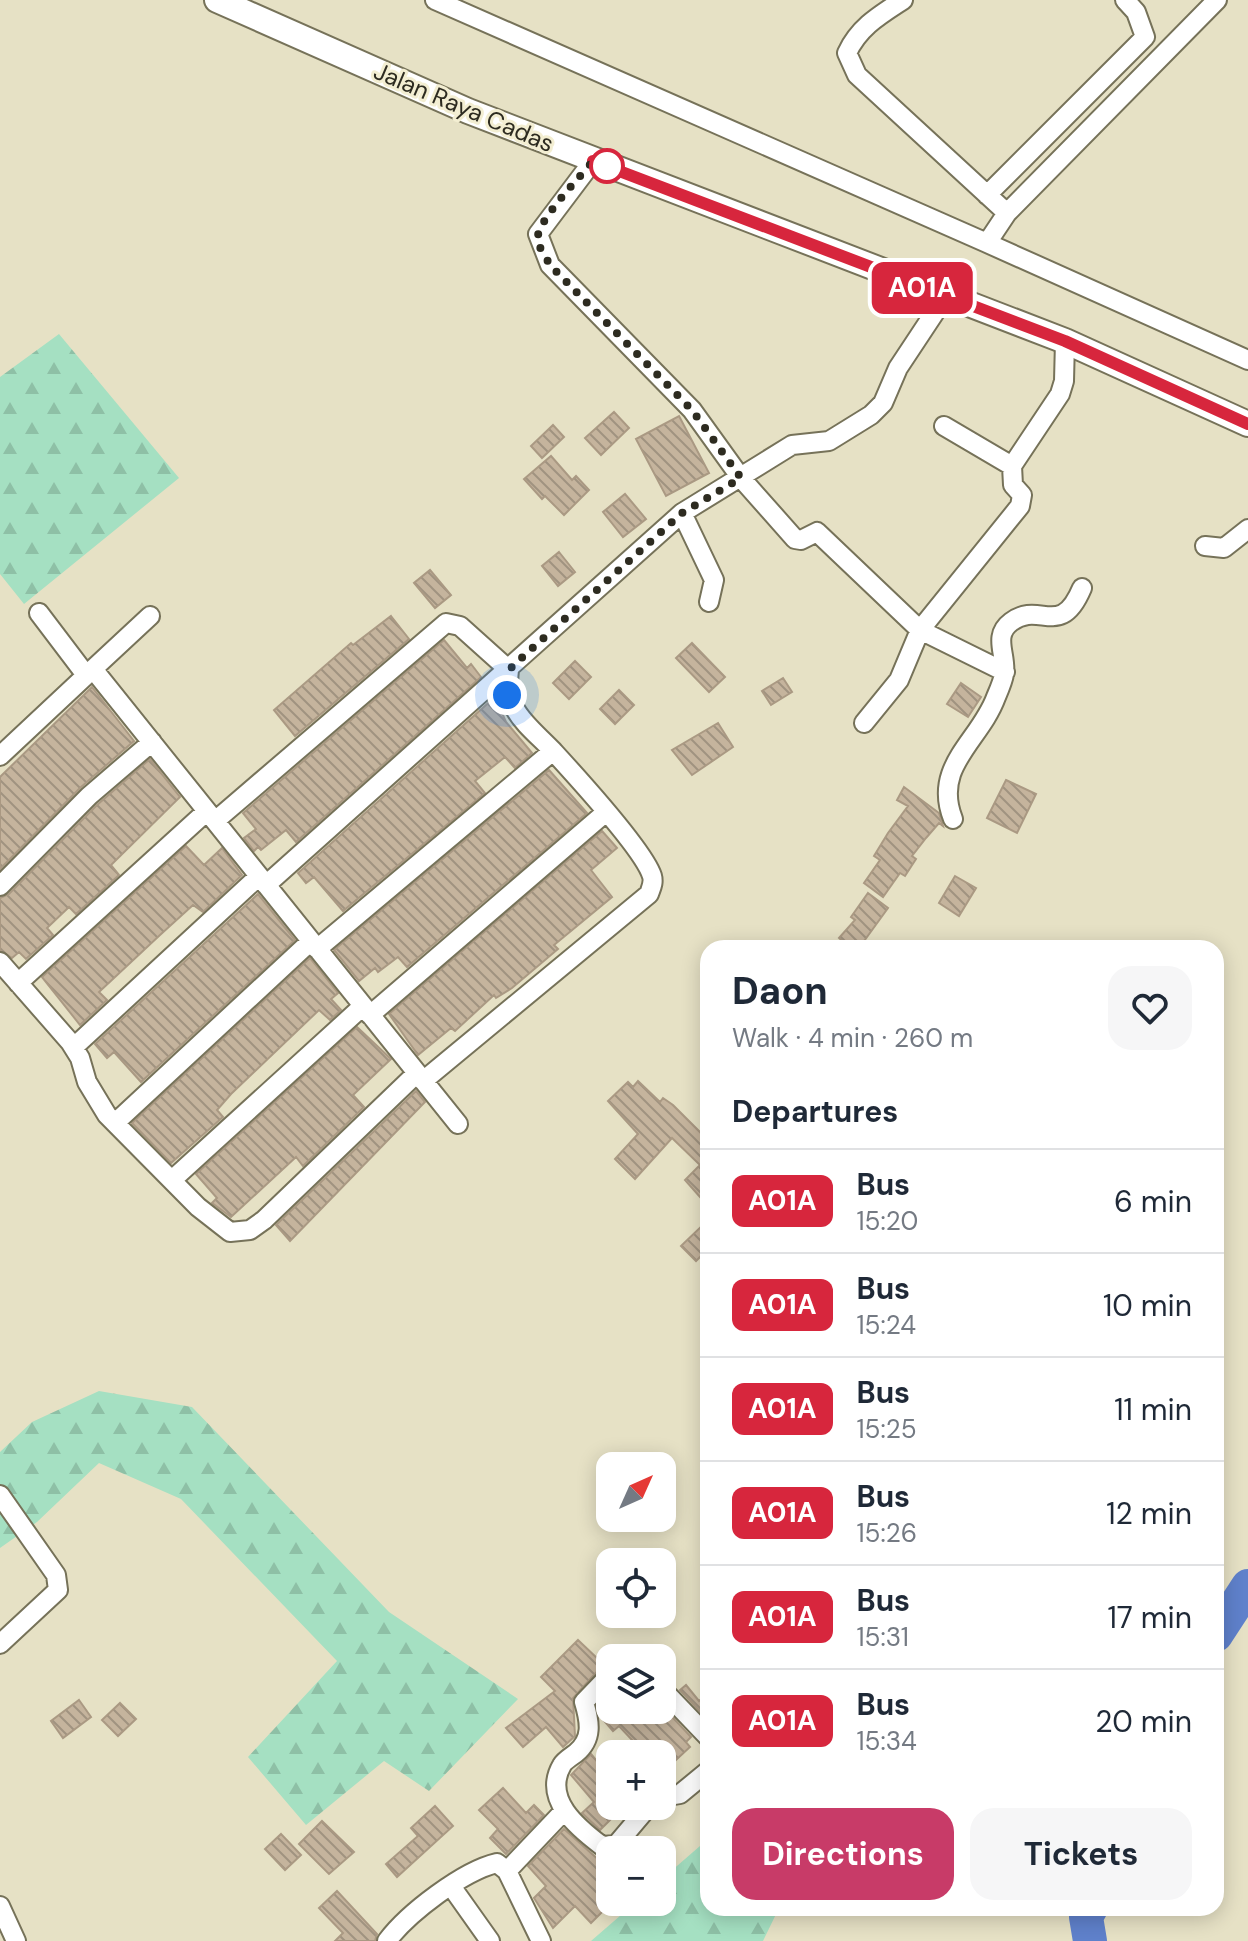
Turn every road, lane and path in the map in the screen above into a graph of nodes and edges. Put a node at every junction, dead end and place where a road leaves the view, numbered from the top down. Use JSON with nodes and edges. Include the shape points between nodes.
{"nodes":[{"id":1,"x":217,"y":0,"type":"edge"},
{"id":2,"x":435,"y":0,"type":"edge"},
{"id":3,"x":903,"y":0,"type":"edge"},
{"id":4,"x":1125,"y":0,"type":"edge"},
{"id":5,"x":1217,"y":0,"type":"edge"},
{"id":6,"x":593,"y":161,"type":"junction"},
{"id":7,"x":987,"y":195,"type":"junction"},
{"id":8,"x":1007,"y":213,"type":"junction"},
{"id":9,"x":987,"y":243,"type":"junction"},
{"id":10,"x":945,"y":297,"type":"junction"},
{"id":11,"x":1065,"y":341,"type":"junction"},
{"id":12,"x":1248,"y":360,"type":"edge"},
{"id":13,"x":1248,"y":424,"type":"edge"},
{"id":14,"x":944,"y":426,"type":"dead end"},
{"id":15,"x":1012,"y":466,"type":"junction"},
{"id":16,"x":741,"y":478,"type":"junction"},
{"id":17,"x":682,"y":513,"type":"junction"},
{"id":18,"x":1248,"y":529,"type":"edge"},
{"id":19,"x":1205,"y":546,"type":"dead end"},
{"id":20,"x":1082,"y":588,"type":"dead end"},
{"id":21,"x":709,"y":602,"type":"dead end"},
{"id":22,"x":39,"y":613,"type":"dead end"},
{"id":23,"x":150,"y":616,"type":"dead end"},
{"id":24,"x":920,"y":630,"type":"junction"},
{"id":25,"x":509,"y":670,"type":"junction"},
{"id":26,"x":90,"y":672,"type":"junction"},
{"id":27,"x":1005,"y":672,"type":"junction"},
{"id":28,"x":864,"y":723,"type":"dead end"},
{"id":29,"x":152,"y":742,"type":"junction"},
{"id":30,"x":553,"y":751,"type":"junction"},
{"id":31,"x":0,"y":756,"type":"edge"},
{"id":32,"x":605,"y":813,"type":"junction"},
{"id":33,"x":211,"y":816,"type":"junction"},
{"id":34,"x":953,"y":819,"type":"dead end"},
{"id":35,"x":262,"y":880,"type":"junction"},
{"id":36,"x":0,"y":886,"type":"edge"},
{"id":37,"x":314,"y":945,"type":"junction"},
{"id":38,"x":0,"y":962,"type":"edge"},
{"id":39,"x":18,"y":983,"type":"junction"},
{"id":40,"x":366,"y":1010,"type":"junction"},
{"id":41,"x":74,"y":1047,"type":"junction"},
{"id":42,"x":420,"y":1077,"type":"junction"},
{"id":43,"x":115,"y":1123,"type":"junction"},
{"id":44,"x":458,"y":1124,"type":"dead end"},
{"id":45,"x":172,"y":1180,"type":"junction"},
{"id":46,"x":0,"y":1495,"type":"edge"},
{"id":47,"x":0,"y":1644,"type":"edge"},
{"id":48,"x":596,"y":1690,"type":"edge"},
{"id":49,"x":676,"y":1704,"type":"edge"},
{"id":50,"x":700,"y":1729,"type":"edge"},
{"id":51,"x":700,"y":1778,"type":"edge"},
{"id":52,"x":676,"y":1795,"type":"edge"},
{"id":53,"x":563,"y":1812,"type":"junction"},
{"id":54,"x":637,"y":1820,"type":"edge"},
{"id":55,"x":507,"y":1871,"type":"junction"},
{"id":56,"x":451,"y":1886,"type":"junction"},
{"id":57,"x":0,"y":1906,"type":"edge"},
{"id":58,"x":16,"y":1941,"type":"edge"},
{"id":59,"x":387,"y":1941,"type":"edge"},
{"id":60,"x":490,"y":1941,"type":"edge"},
{"id":61,"x":541,"y":1941,"type":"edge"}],
"edges":[{"from":1,"to":6,"type":"street","name":"Jalan Raya Cadas"},
{"from":2,"to":9,"type":"street"},
{"from":3,"to":7,"type":"street","via":[[871,20],[853,40],[847,53],[850,63]]},
{"from":4,"to":7,"type":"street","via":[[1145,37]]},
{"from":5,"to":8,"type":"street"},
{"from":6,"to":10,"type":"street","name":"Jalan Raya Cadas"},
{"from":6,"to":16,"type":"street","via":[[545,222],[539,244],[550,265],[692,410]]},
{"from":7,"to":8,"type":"street"},
{"from":8,"to":9,"type":"street"},
{"from":9,"to":12,"type":"street"},
{"from":10,"to":11,"type":"street","name":"Jalan Raya Cadas"},
{"from":10,"to":16,"type":"street","via":[[871,415],[829,441],[792,445]]},
{"from":11,"to":13,"type":"street","name":"Jalan Raya Cadas"},
{"from":11,"to":15,"type":"street","via":[[1060,394]]},
{"from":14,"to":15,"type":"street"},
{"from":15,"to":24,"type":"street","via":[[1013,485],[1022,495],[1020,506]]},
{"from":16,"to":17,"type":"street"},
{"from":16,"to":24,"type":"street","via":[[795,539],[821,534]]},
{"from":17,"to":21,"type":"street","via":[[714,580]]},
{"from":17,"to":25,"type":"street"},
{"from":18,"to":19,"type":"street","via":[[1224,548]]},
{"from":20,"to":27,"type":"street","via":[[1066,613],[1013,620],[1000,640]]},
{"from":22,"to":26,"type":"street"},
{"from":23,"to":26,"type":"street"},
{"from":24,"to":27,"type":"street"},
{"from":24,"to":28,"type":"street","via":[[899,680]]},
{"from":25,"to":30,"type":"street","via":[[513,708]]},
{"from":25,"to":33,"type":"street","via":[[468,632],[446,623]]},
{"from":25,"to":35,"type":"street"},
{"from":26,"to":29,"type":"street"},
{"from":26,"to":31,"type":"street"},
{"from":27,"to":34,"type":"street","via":[[993,705],[951,771],[946,789]]},
{"from":29,"to":33,"type":"street"},
{"from":29,"to":36,"type":"street","via":[[89,796]]},
{"from":30,"to":32,"type":"street"},
{"from":30,"to":37,"type":"street"},
{"from":32,"to":40,"type":"street"},
{"from":32,"to":42,"type":"street","via":[[645,862],[652,877],[649,894]]},
{"from":33,"to":35,"type":"street"},
{"from":33,"to":39,"type":"street"},
{"from":35,"to":37,"type":"street"},
{"from":35,"to":41,"type":"street"},
{"from":37,"to":40,"type":"street"},
{"from":37,"to":43,"type":"street"},
{"from":38,"to":39,"type":"street"},
{"from":39,"to":41,"type":"street"},
{"from":40,"to":42,"type":"street"},
{"from":40,"to":45,"type":"street"},
{"from":41,"to":43,"type":"street","via":[[87,1082]]},
{"from":42,"to":44,"type":"street"},
{"from":42,"to":45,"type":"street","via":[[250,1230],[230,1232]]},
{"from":43,"to":45,"type":"street"},
{"from":46,"to":47,"type":"street","via":[[59,1585]]},
{"from":48,"to":53,"type":"street","via":[[584,1702],[590,1724],[584,1746],[562,1764],[556,1789]]},
{"from":49,"to":50,"type":"street"},
{"from":51,"to":52,"type":"street"},
{"from":53,"to":54,"type":"street","via":[[602,1846],[616,1845]]},
{"from":53,"to":55,"type":"street"},
{"from":55,"to":56,"type":"street","via":[[497,1863],[485,1866]]},
{"from":55,"to":61,"type":"street"},
{"from":56,"to":59,"type":"street"},
{"from":56,"to":60,"type":"street"},
{"from":57,"to":58,"type":"street"}]}
